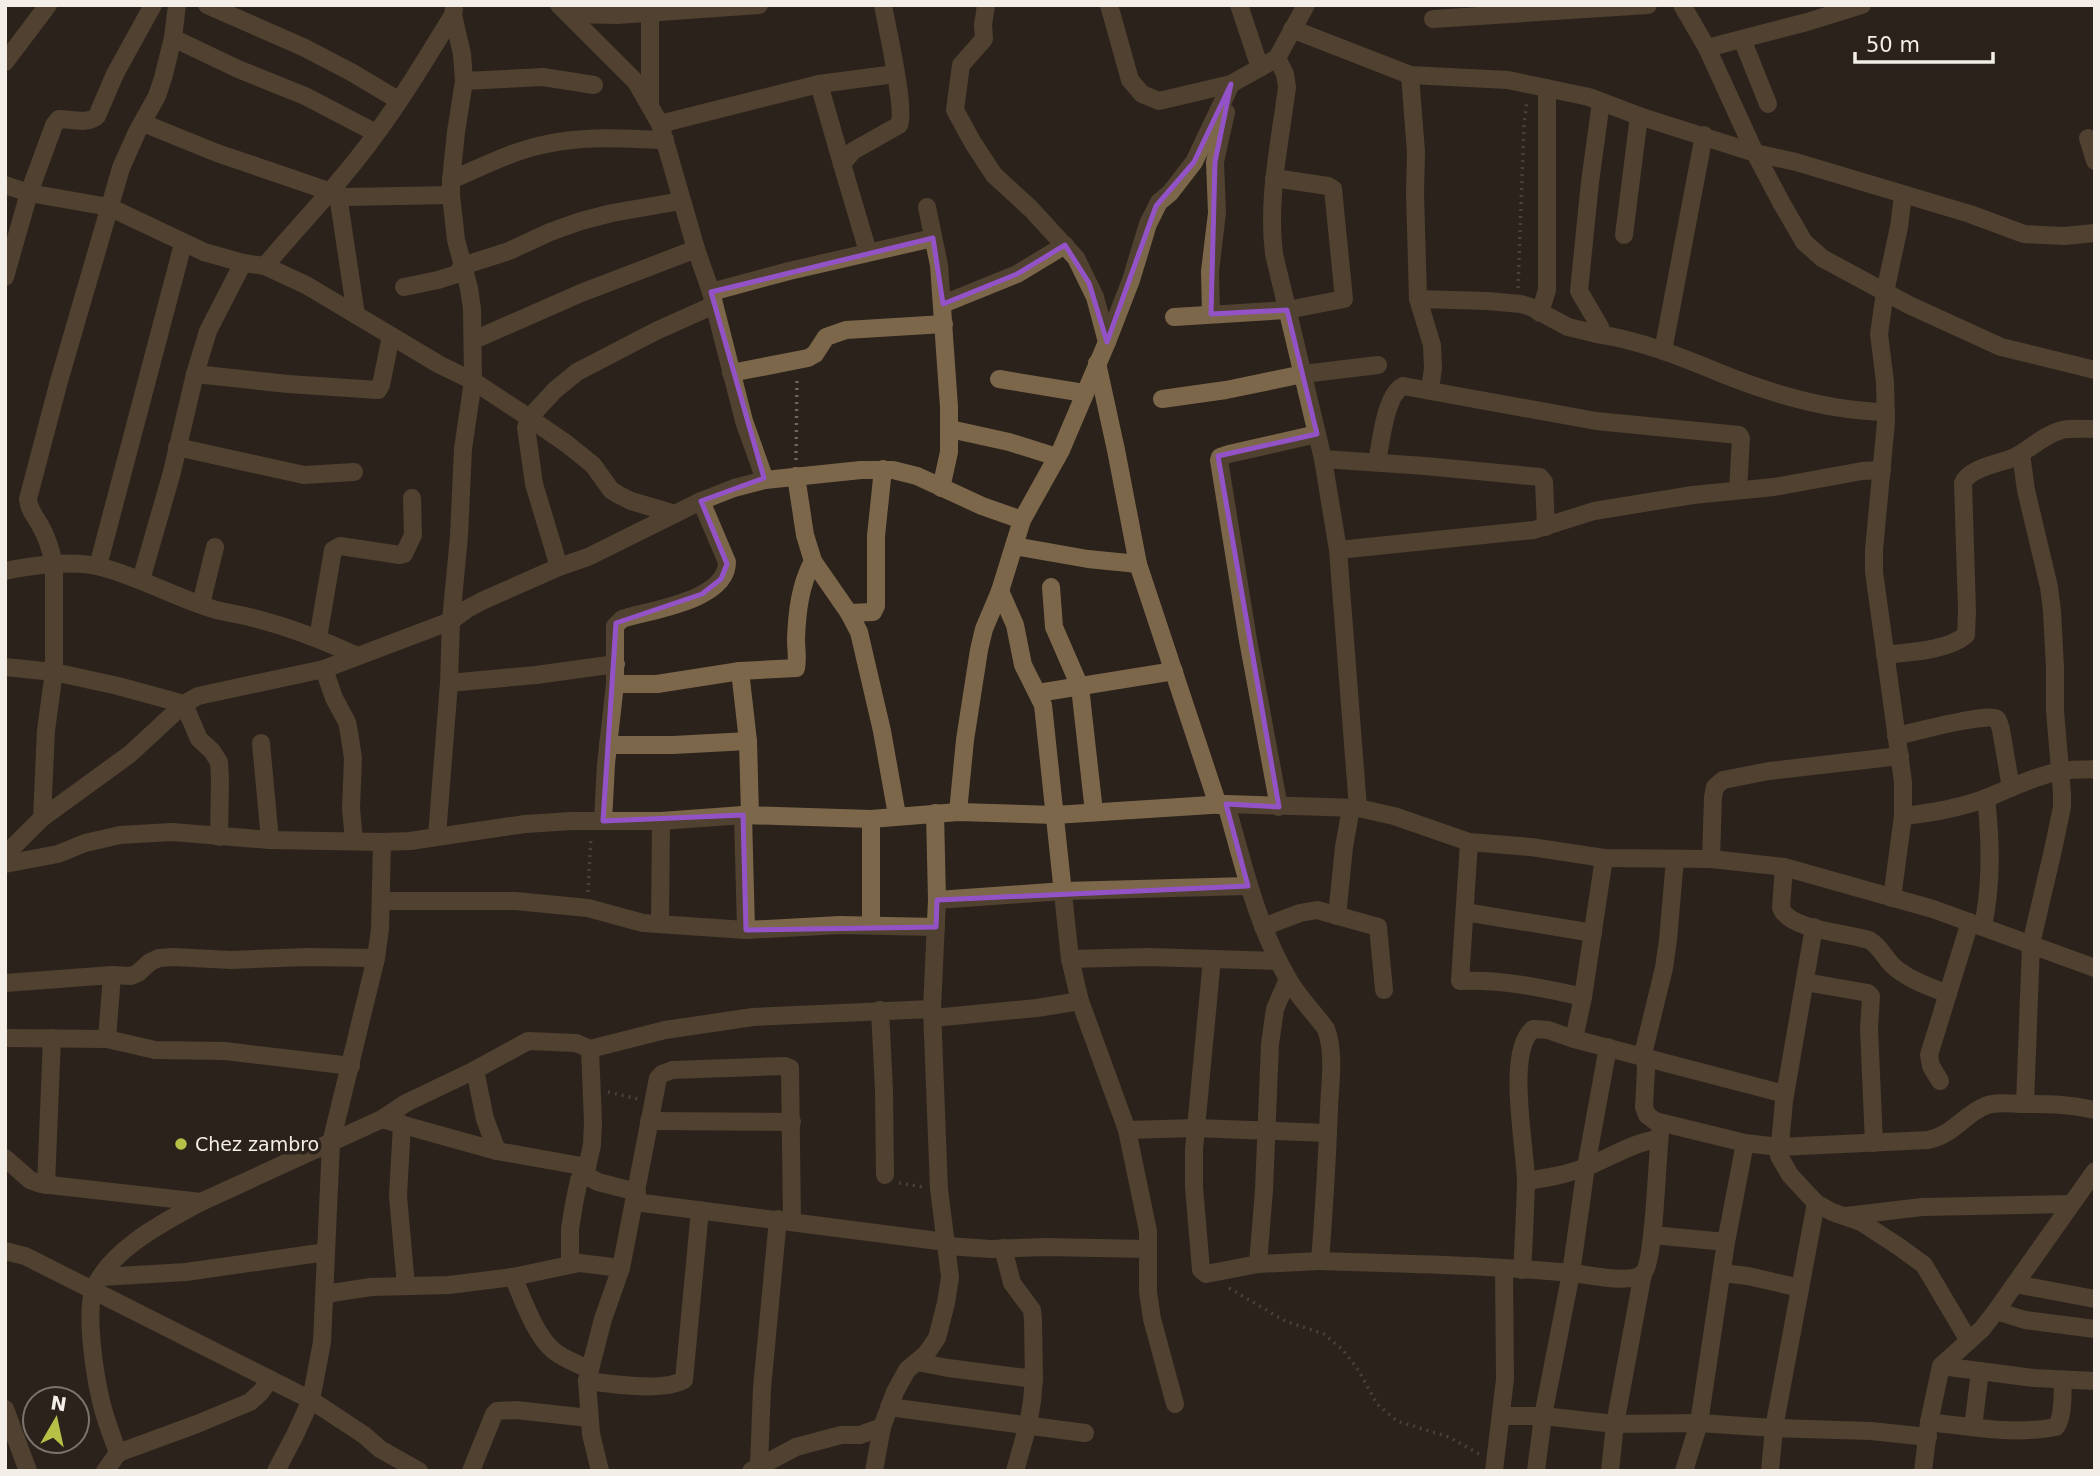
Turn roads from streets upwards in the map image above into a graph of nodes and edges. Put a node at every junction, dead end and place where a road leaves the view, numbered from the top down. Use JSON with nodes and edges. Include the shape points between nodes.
{"nodes":[{"id":1,"x":48,"y":5,"type":"edge"},
{"id":2,"x":153,"y":5,"type":"edge"},
{"id":3,"x":177,"y":5,"type":"edge"},
{"id":4,"x":207,"y":5,"type":"edge"},
{"id":5,"x":759,"y":5,"type":"edge"},
{"id":6,"x":883,"y":5,"type":"edge"},
{"id":7,"x":986,"y":5,"type":"edge"},
{"id":8,"x":1109,"y":5,"type":"edge"},
{"id":9,"x":1239,"y":5,"type":"edge"},
{"id":10,"x":1306,"y":5,"type":"edge"},
{"id":11,"x":1648,"y":5,"type":"edge"},
{"id":12,"x":1682,"y":5,"type":"edge"},
{"id":13,"x":1861,"y":5,"type":"edge"},
{"id":14,"x":650,"y":9,"type":"edge"},
{"id":15,"x":453,"y":10,"type":"edge"},
{"id":16,"x":564,"y":10,"type":"edge"},
{"id":17,"x":1433,"y":19,"type":"dead end"},
{"id":18,"x":1292,"y":29,"type":"junction"},
{"id":19,"x":173,"y":38,"type":"junction"},
{"id":20,"x":1742,"y":39,"type":"junction"},
{"id":21,"x":1707,"y":48,"type":"junction"},
{"id":22,"x":1277,"y":58,"type":"junction"},
{"id":23,"x":5,"y":62,"type":"edge"},
{"id":24,"x":1260,"y":68,"type":"junction"},
{"id":25,"x":895,"y":74,"type":"junction"},
{"id":26,"x":1410,"y":75,"type":"junction"},
{"id":27,"x":464,"y":81,"type":"junction"},
{"id":28,"x":819,"y":84,"type":"junction"},
{"id":29,"x":1231,"y":84,"type":"junction"},
{"id":30,"x":594,"y":85,"type":"dead end"},
{"id":31,"x":1538,"y":86,"type":"junction"},
{"id":32,"x":398,"y":100,"type":"junction"},
{"id":33,"x":1601,"y":102,"type":"junction"},
{"id":34,"x":1768,"y":104,"type":"dead end"},
{"id":35,"x":650,"y":107,"type":"junction"},
{"id":36,"x":1639,"y":116,"type":"junction"},
{"id":37,"x":143,"y":123,"type":"junction"},
{"id":38,"x":663,"y":132,"type":"junction"},
{"id":39,"x":376,"y":133,"type":"junction"},
{"id":40,"x":1704,"y":135,"type":"junction"},
{"id":41,"x":2088,"y":138,"type":"dead end"},
{"id":42,"x":1755,"y":153,"type":"junction"},
{"id":43,"x":2095,"y":161,"type":"edge"},
{"id":44,"x":842,"y":164,"type":"junction"},
{"id":45,"x":1274,"y":178,"type":"junction"},
{"id":46,"x":5,"y":185,"type":"edge"},
{"id":47,"x":451,"y":187,"type":"junction"},
{"id":48,"x":29,"y":193,"type":"junction"},
{"id":49,"x":334,"y":194,"type":"junction"},
{"id":50,"x":1903,"y":195,"type":"junction"},
{"id":51,"x":681,"y":201,"type":"junction"},
{"id":52,"x":109,"y":207,"type":"junction"},
{"id":53,"x":927,"y":207,"type":"dead end"},
{"id":54,"x":2095,"y":233,"type":"edge"},
{"id":55,"x":1624,"y":235,"type":"dead end"},
{"id":56,"x":933,"y":238,"type":"junction"},
{"id":57,"x":183,"y":244,"type":"junction"},
{"id":58,"x":1065,"y":245,"type":"junction"},
{"id":59,"x":696,"y":249,"type":"junction"},
{"id":60,"x":868,"y":252,"type":"junction"},
{"id":61,"x":243,"y":264,"type":"junction"},
{"id":62,"x":265,"y":266,"type":"junction"},
{"id":63,"x":462,"y":267,"type":"junction"},
{"id":64,"x":5,"y":277,"type":"edge"},
{"id":65,"x":404,"y":287,"type":"dead end"},
{"id":66,"x":1885,"y":292,"type":"junction"},
{"id":67,"x":712,"y":298,"type":"junction"},
{"id":68,"x":1418,"y":299,"type":"junction"},
{"id":69,"x":943,"y":304,"type":"junction"},
{"id":70,"x":1287,"y":310,"type":"junction"},
{"id":71,"x":1540,"y":313,"type":"junction"},
{"id":72,"x":1211,"y":314,"type":"junction"},
{"id":73,"x":356,"y":315,"type":"junction"},
{"id":74,"x":1174,"y":317,"type":"dead end"},
{"id":75,"x":944,"y":324,"type":"junction"},
{"id":76,"x":1597,"y":334,"type":"junction"},
{"id":77,"x":391,"y":336,"type":"junction"},
{"id":78,"x":474,"y":340,"type":"junction"},
{"id":79,"x":1107,"y":342,"type":"junction"},
{"id":80,"x":1663,"y":351,"type":"junction"},
{"id":81,"x":1097,"y":363,"type":"junction"},
{"id":82,"x":1378,"y":365,"type":"dead end"},
{"id":83,"x":2095,"y":370,"type":"edge"},
{"id":84,"x":731,"y":373,"type":"junction"},
{"id":85,"x":195,"y":374,"type":"junction"},
{"id":86,"x":1303,"y":374,"type":"junction"},
{"id":87,"x":999,"y":379,"type":"dead end"},
{"id":88,"x":474,"y":381,"type":"junction"},
{"id":89,"x":1430,"y":389,"type":"junction"},
{"id":90,"x":1084,"y":393,"type":"junction"},
{"id":91,"x":1162,"y":399,"type":"dead end"},
{"id":92,"x":1886,"y":412,"type":"junction"},
{"id":93,"x":529,"y":418,"type":"junction"},
{"id":94,"x":950,"y":429,"type":"junction"},
{"id":95,"x":2095,"y":429,"type":"edge"},
{"id":96,"x":1317,"y":434,"type":"junction"},
{"id":97,"x":177,"y":447,"type":"junction"},
{"id":98,"x":2021,"y":454,"type":"junction"},
{"id":99,"x":1057,"y":457,"type":"junction"},
{"id":100,"x":1323,"y":460,"type":"junction"},
{"id":101,"x":1377,"y":462,"type":"junction"},
{"id":102,"x":883,"y":469,"type":"junction"},
{"id":103,"x":1882,"y":470,"type":"junction"},
{"id":104,"x":354,"y":472,"type":"dead end"},
{"id":105,"x":796,"y":476,"type":"junction"},
{"id":106,"x":765,"y":480,"type":"junction"},
{"id":107,"x":940,"y":488,"type":"junction"},
{"id":108,"x":1738,"y":490,"type":"junction"},
{"id":109,"x":412,"y":498,"type":"dead end"},
{"id":110,"x":701,"y":501,"type":"junction"},
{"id":111,"x":675,"y":514,"type":"junction"},
{"id":112,"x":1022,"y":520,"type":"junction"},
{"id":113,"x":1546,"y":527,"type":"junction"},
{"id":114,"x":1014,"y":546,"type":"junction"},
{"id":115,"x":215,"y":547,"type":"dead end"},
{"id":116,"x":1338,"y":550,"type":"junction"},
{"id":117,"x":813,"y":561,"type":"junction"},
{"id":118,"x":54,"y":564,"type":"junction"},
{"id":119,"x":1138,"y":564,"type":"junction"},
{"id":120,"x":98,"y":566,"type":"junction"},
{"id":121,"x":559,"y":567,"type":"junction"},
{"id":122,"x":5,"y":571,"type":"edge"},
{"id":123,"x":141,"y":580,"type":"junction"},
{"id":124,"x":1051,"y":587,"type":"dead end"},
{"id":125,"x":1000,"y":591,"type":"junction"},
{"id":126,"x":201,"y":604,"type":"junction"},
{"id":127,"x":849,"y":613,"type":"junction"},
{"id":128,"x":451,"y":621,"type":"junction"},
{"id":129,"x":318,"y":638,"type":"junction"},
{"id":130,"x":1885,"y":655,"type":"junction"},
{"id":131,"x":357,"y":656,"type":"junction"},
{"id":132,"x":616,"y":664,"type":"junction"},
{"id":133,"x":5,"y":667,"type":"edge"},
{"id":134,"x":324,"y":669,"type":"junction"},
{"id":135,"x":740,"y":671,"type":"junction"},
{"id":136,"x":1174,"y":671,"type":"junction"},
{"id":137,"x":54,"y":672,"type":"junction"},
{"id":138,"x":449,"y":683,"type":"junction"},
{"id":139,"x":615,"y":684,"type":"junction"},
{"id":140,"x":1080,"y":687,"type":"junction"},
{"id":141,"x":1038,"y":693,"type":"junction"},
{"id":142,"x":184,"y":704,"type":"junction"},
{"id":143,"x":1896,"y":736,"type":"junction"},
{"id":144,"x":748,"y":741,"type":"junction"},
{"id":145,"x":261,"y":743,"type":"dead end"},
{"id":146,"x":608,"y":745,"type":"junction"},
{"id":147,"x":1900,"y":756,"type":"junction"},
{"id":148,"x":2095,"y":769,"type":"edge"},
{"id":149,"x":2060,"y":771,"type":"junction"},
{"id":150,"x":2011,"y":788,"type":"junction"},
{"id":151,"x":1986,"y":798,"type":"junction"},
{"id":152,"x":1222,"y":804,"type":"junction"},
{"id":153,"x":1279,"y":807,"type":"junction"},
{"id":154,"x":1354,"y":808,"type":"junction"},
{"id":155,"x":958,"y":812,"type":"junction"},
{"id":156,"x":1094,"y":812,"type":"junction"},
{"id":157,"x":935,"y":813,"type":"junction"},
{"id":158,"x":1055,"y":814,"type":"junction"},
{"id":159,"x":746,"y":815,"type":"junction"},
{"id":160,"x":897,"y":816,"type":"junction"},
{"id":161,"x":1903,"y":817,"type":"junction"},
{"id":162,"x":42,"y":818,"type":"junction"},
{"id":163,"x":871,"y":819,"type":"junction"},
{"id":164,"x":597,"y":820,"type":"junction"},
{"id":165,"x":661,"y":821,"type":"junction"},
{"id":166,"x":437,"y":836,"type":"junction"},
{"id":167,"x":219,"y":837,"type":"junction"},
{"id":168,"x":270,"y":840,"type":"junction"},
{"id":169,"x":354,"y":841,"type":"junction"},
{"id":170,"x":382,"y":842,"type":"junction"},
{"id":171,"x":1469,"y":842,"type":"junction"},
{"id":172,"x":5,"y":855,"type":"edge"},
{"id":173,"x":1604,"y":858,"type":"junction"},
{"id":174,"x":1675,"y":859,"type":"junction"},
{"id":175,"x":1711,"y":859,"type":"junction"},
{"id":176,"x":5,"y":864,"type":"edge"},
{"id":177,"x":1784,"y":867,"type":"junction"},
{"id":178,"x":1248,"y":886,"type":"junction"},
{"id":179,"x":1064,"y":891,"type":"junction"},
{"id":180,"x":1892,"y":898,"type":"junction"},
{"id":181,"x":937,"y":900,"type":"junction"},
{"id":182,"x":381,"y":901,"type":"junction"},
{"id":183,"x":1465,"y":912,"type":"junction"},
{"id":184,"x":1337,"y":916,"type":"junction"},
{"id":185,"x":660,"y":924,"type":"junction"},
{"id":186,"x":1977,"y":924,"type":"junction"},
{"id":187,"x":871,"y":925,"type":"junction"},
{"id":188,"x":936,"y":927,"type":"junction"},
{"id":189,"x":1263,"y":927,"type":"junction"},
{"id":190,"x":1814,"y":927,"type":"junction"},
{"id":191,"x":746,"y":930,"type":"junction"},
{"id":192,"x":1593,"y":933,"type":"junction"},
{"id":193,"x":2031,"y":944,"type":"junction"},
{"id":194,"x":376,"y":958,"type":"junction"},
{"id":195,"x":1070,"y":959,"type":"junction"},
{"id":196,"x":1212,"y":959,"type":"junction"},
{"id":197,"x":1278,"y":961,"type":"junction"},
{"id":198,"x":2095,"y":968,"type":"edge"},
{"id":199,"x":112,"y":975,"type":"junction"},
{"id":200,"x":1288,"y":979,"type":"junction"},
{"id":201,"x":1805,"y":982,"type":"junction"},
{"id":202,"x":5,"y":983,"type":"edge"},
{"id":203,"x":1384,"y":990,"type":"dead end"},
{"id":204,"x":1948,"y":994,"type":"junction"},
{"id":205,"x":1583,"y":997,"type":"junction"},
{"id":206,"x":1080,"y":1001,"type":"junction"},
{"id":207,"x":880,"y":1010,"type":"junction"},
{"id":208,"x":932,"y":1013,"type":"junction"},
{"id":209,"x":5,"y":1038,"type":"edge"},
{"id":210,"x":52,"y":1038,"type":"junction"},
{"id":211,"x":107,"y":1039,"type":"junction"},
{"id":212,"x":1574,"y":1039,"type":"junction"},
{"id":213,"x":1608,"y":1047,"type":"junction"},
{"id":214,"x":590,"y":1049,"type":"junction"},
{"id":215,"x":1645,"y":1056,"type":"junction"},
{"id":216,"x":351,"y":1066,"type":"junction"},
{"id":217,"x":475,"y":1070,"type":"junction"},
{"id":218,"x":1940,"y":1081,"type":"dead end"},
{"id":219,"x":1785,"y":1094,"type":"junction"},
{"id":220,"x":2025,"y":1104,"type":"junction"},
{"id":221,"x":2095,"y":1110,"type":"edge"},
{"id":222,"x":382,"y":1119,"type":"junction"},
{"id":223,"x":649,"y":1121,"type":"junction"},
{"id":224,"x":792,"y":1122,"type":"junction"},
{"id":225,"x":402,"y":1124,"type":"junction"},
{"id":226,"x":1196,"y":1128,"type":"junction"},
{"id":227,"x":1127,"y":1130,"type":"junction"},
{"id":228,"x":1265,"y":1130,"type":"junction"},
{"id":229,"x":1660,"y":1131,"type":"junction"},
{"id":230,"x":1328,"y":1133,"type":"junction"},
{"id":231,"x":331,"y":1143,"type":"junction"},
{"id":232,"x":1745,"y":1143,"type":"junction"},
{"id":233,"x":1874,"y":1143,"type":"junction"},
{"id":234,"x":1779,"y":1147,"type":"junction"},
{"id":235,"x":497,"y":1151,"type":"junction"},
{"id":236,"x":5,"y":1158,"type":"edge"},
{"id":237,"x":1586,"y":1167,"type":"junction"},
{"id":238,"x":585,"y":1170,"type":"junction"},
{"id":239,"x":2095,"y":1171,"type":"edge"},
{"id":240,"x":885,"y":1175,"type":"road end"},
{"id":241,"x":1526,"y":1181,"type":"junction"},
{"id":242,"x":46,"y":1185,"type":"junction"},
{"id":243,"x":636,"y":1197,"type":"junction"},
{"id":244,"x":201,"y":1202,"type":"junction"},
{"id":245,"x":1815,"y":1203,"type":"junction"},
{"id":246,"x":2071,"y":1204,"type":"junction"},
{"id":247,"x":700,"y":1210,"type":"junction"},
{"id":248,"x":1846,"y":1216,"type":"junction"},
{"id":249,"x":785,"y":1220,"type":"junction"},
{"id":250,"x":1652,"y":1235,"type":"junction"},
{"id":251,"x":1726,"y":1242,"type":"junction"},
{"id":252,"x":946,"y":1244,"type":"junction"},
{"id":253,"x":1003,"y":1248,"type":"junction"},
{"id":254,"x":1148,"y":1249,"type":"junction"},
{"id":255,"x":5,"y":1251,"type":"edge"},
{"id":256,"x":326,"y":1252,"type":"junction"},
{"id":257,"x":1320,"y":1261,"type":"junction"},
{"id":258,"x":1258,"y":1264,"type":"junction"},
{"id":259,"x":570,"y":1265,"type":"junction"},
{"id":260,"x":621,"y":1268,"type":"junction"},
{"id":261,"x":1513,"y":1269,"type":"junction"},
{"id":262,"x":1572,"y":1273,"type":"junction"},
{"id":263,"x":1643,"y":1273,"type":"junction"},
{"id":264,"x":1722,"y":1273,"type":"junction"},
{"id":265,"x":513,"y":1277,"type":"junction"},
{"id":266,"x":97,"y":1284,"type":"junction"},
{"id":267,"x":2015,"y":1284,"type":"junction"},
{"id":268,"x":406,"y":1286,"type":"junction"},
{"id":269,"x":1800,"y":1288,"type":"junction"},
{"id":270,"x":325,"y":1294,"type":"junction"},
{"id":271,"x":2095,"y":1299,"type":"edge"},
{"id":272,"x":1996,"y":1311,"type":"junction"},
{"id":273,"x":2095,"y":1329,"type":"edge"},
{"id":274,"x":1969,"y":1341,"type":"junction"},
{"id":275,"x":917,"y":1362,"type":"junction"},
{"id":276,"x":1941,"y":1366,"type":"junction"},
{"id":277,"x":1980,"y":1371,"type":"junction"},
{"id":278,"x":588,"y":1375,"type":"junction"},
{"id":279,"x":270,"y":1379,"type":"junction"},
{"id":280,"x":1034,"y":1379,"type":"junction"},
{"id":281,"x":2063,"y":1381,"type":"junction"},
{"id":282,"x":2095,"y":1381,"type":"edge"},
{"id":283,"x":311,"y":1400,"type":"junction"},
{"id":284,"x":1175,"y":1404,"type":"dead end"},
{"id":285,"x":889,"y":1407,"type":"junction"},
{"id":286,"x":5,"y":1409,"type":"edge"},
{"id":287,"x":1501,"y":1416,"type":"junction"},
{"id":288,"x":1543,"y":1416,"type":"junction"},
{"id":289,"x":589,"y":1418,"type":"junction"},
{"id":290,"x":1699,"y":1423,"type":"junction"},
{"id":291,"x":1615,"y":1424,"type":"junction"},
{"id":292,"x":1028,"y":1425,"type":"junction"},
{"id":293,"x":882,"y":1427,"type":"junction"},
{"id":294,"x":1973,"y":1427,"type":"junction"},
{"id":295,"x":1774,"y":1428,"type":"junction"},
{"id":296,"x":1928,"y":1429,"type":"junction"},
{"id":297,"x":1085,"y":1433,"type":"dead end"},
{"id":298,"x":118,"y":1453,"type":"junction"},
{"id":299,"x":1495,"y":1467,"type":"edge"},
{"id":300,"x":755,"y":1468,"type":"edge"},
{"id":301,"x":28,"y":1471,"type":"edge"},
{"id":302,"x":105,"y":1471,"type":"edge"},
{"id":303,"x":276,"y":1471,"type":"edge"},
{"id":304,"x":419,"y":1471,"type":"edge"},
{"id":305,"x":471,"y":1471,"type":"edge"},
{"id":306,"x":600,"y":1471,"type":"edge"},
{"id":307,"x":874,"y":1471,"type":"edge"},
{"id":308,"x":1015,"y":1471,"type":"edge"},
{"id":309,"x":1536,"y":1471,"type":"edge"},
{"id":310,"x":1611,"y":1471,"type":"edge"},
{"id":311,"x":1684,"y":1471,"type":"edge"},
{"id":312,"x":1770,"y":1471,"type":"edge"},
{"id":313,"x":1923,"y":1471,"type":"edge"}],
"edges":[{"from":1,"to":23,"type":"street"},
{"from":2,"to":48,"type":"street","via":[[94,120],[59,119],[54,125]]},
{"from":3,"to":19,"type":"street"},
{"from":4,"to":32,"type":"street","via":[[303,47]]},
{"from":5,"to":14,"type":"street"},
{"from":6,"to":25,"type":"street"},
{"from":7,"to":58,"type":"street","via":[[984,40],[961,65],[955,110],[994,175]]},
{"from":8,"to":29,"type":"street","via":[[1130,80],[1142,94],[1159,102]]},
{"from":9,"to":24,"type":"street"},
{"from":10,"to":18,"type":"street"},
{"from":11,"to":17,"type":"street"},
{"from":12,"to":21,"type":"street"},
{"from":13,"to":20,"type":"street"},
{"from":14,"to":16,"type":"street","via":[[617,15]]},
{"from":14,"to":35,"type":"street"},
{"from":15,"to":27,"type":"street"},
{"from":15,"to":32,"type":"street"},
{"from":16,"to":35,"type":"street","via":[[636,82]]},
{"from":18,"to":22,"type":"street"},
{"from":18,"to":26,"type":"street"},
{"from":19,"to":37,"type":"street","via":[[157,96]]},
{"from":19,"to":39,"type":"street"},
{"from":20,"to":21,"type":"street"},
{"from":20,"to":34,"type":"street"},
{"from":21,"to":42,"type":"street"},
{"from":22,"to":24,"type":"street"},
{"from":22,"to":45,"type":"street","via":[[1287,88]]},
{"from":24,"to":29,"type":"street"},
{"from":25,"to":28,"type":"street"},
{"from":25,"to":44,"type":"street","via":[[901,122],[853,151]]},
{"from":26,"to":31,"type":"street"},
{"from":26,"to":68,"type":"street"},
{"from":27,"to":30,"type":"street","via":[[543,77]]},
{"from":27,"to":47,"type":"street"},
{"from":28,"to":38,"type":"street","via":[[740,102]]},
{"from":28,"to":44,"type":"street"},
{"from":29,"to":72,"type":"street","via":[[1215,162]]},
{"from":29,"to":79,"type":"street","via":[[1194,162],[1158,202]]},
{"from":31,"to":33,"type":"street"},
{"from":31,"to":71,"type":"street","via":[[1547,290]]},
{"from":32,"to":39,"type":"street"},
{"from":33,"to":36,"type":"street"},
{"from":33,"to":76,"type":"street","via":[[1579,291],[1600,327]]},
{"from":35,"to":38,"type":"street"},
{"from":36,"to":40,"type":"street"},
{"from":36,"to":55,"type":"street"},
{"from":37,"to":49,"type":"street"},
{"from":37,"to":52,"type":"street","via":[[125,158]]},
{"from":38,"to":47,"type":"street","via":[[548,143]]},
{"from":38,"to":51,"type":"street"},
{"from":39,"to":49,"type":"street"},
{"from":40,"to":42,"type":"street"},
{"from":40,"to":80,"type":"street"},
{"from":41,"to":43,"type":"street"},
{"from":42,"to":50,"type":"street"},
{"from":42,"to":66,"type":"street","via":[[1804,242],[1822,258]]},
{"from":44,"to":60,"type":"street"},
{"from":45,"to":70,"type":"street","via":[[1271,231]]},
{"from":45,"to":70,"type":"street","via":[[1333,189],[1344,293],[1340,301]]},
{"from":46,"to":48,"type":"street"},
{"from":47,"to":49,"type":"street","via":[[354,198]]},
{"from":47,"to":63,"type":"street"},
{"from":48,"to":52,"type":"street"},
{"from":48,"to":64,"type":"street"},
{"from":49,"to":62,"type":"street"},
{"from":49,"to":73,"type":"street"},
{"from":50,"to":54,"type":"street","via":[[2024,234]]},
{"from":50,"to":66,"type":"street"},
{"from":51,"to":59,"type":"street"},
{"from":51,"to":63,"type":"street","via":[[581,221]]},
{"from":52,"to":57,"type":"street"},
{"from":52,"to":118,"type":"street","via":[[29,499]]},
{"from":53,"to":56,"type":"street"},
{"from":56,"to":60,"type":"street"},
{"from":56,"to":69,"type":"street"},
{"from":57,"to":61,"type":"street"},
{"from":57,"to":120,"type":"street"},
{"from":58,"to":69,"type":"street","via":[[1017,274]]},
{"from":58,"to":79,"type":"street","via":[[1089,283]]},
{"from":59,"to":67,"type":"street"},
{"from":59,"to":78,"type":"street"},
{"from":60,"to":67,"type":"street"},
{"from":61,"to":62,"type":"street"},
{"from":61,"to":85,"type":"street","via":[[208,331]]},
{"from":62,"to":73,"type":"street"},
{"from":63,"to":65,"type":"street","via":[[457,274],[438,281]]},
{"from":63,"to":78,"type":"street","via":[[469,288]]},
{"from":66,"to":83,"type":"street","via":[[2001,347]]},
{"from":66,"to":92,"type":"street","via":[[1879,334]]},
{"from":67,"to":84,"type":"street"},
{"from":67,"to":93,"type":"street","via":[[577,372]]},
{"from":68,"to":71,"type":"street","via":[[1517,304]]},
{"from":68,"to":89,"type":"street","via":[[1432,345]]},
{"from":69,"to":75,"type":"street"},
{"from":70,"to":72,"type":"street"},
{"from":70,"to":86,"type":"street"},
{"from":71,"to":76,"type":"street"},
{"from":72,"to":74,"type":"street"},
{"from":73,"to":77,"type":"street"},
{"from":75,"to":84,"type":"street","via":[[846,330],[827,337],[812,356]]},
{"from":75,"to":94,"type":"street"},
{"from":76,"to":80,"type":"street"},
{"from":77,"to":85,"type":"street","via":[[378,390]]},
{"from":77,"to":88,"type":"street"},
{"from":78,"to":88,"type":"street"},
{"from":79,"to":81,"type":"street"},
{"from":80,"to":92,"type":"street","via":[[1781,394],[1863,412]]},
{"from":81,"to":90,"type":"street"},
{"from":81,"to":119,"type":"street"},
{"from":82,"to":86,"type":"street"},
{"from":84,"to":106,"type":"street"},
{"from":85,"to":97,"type":"street"},
{"from":86,"to":91,"type":"street"},
{"from":86,"to":96,"type":"street"},
{"from":87,"to":90,"type":"street"},
{"from":88,"to":93,"type":"street"},
{"from":88,"to":128,"type":"street","via":[[463,449]]},
{"from":89,"to":101,"type":"street","via":[[1403,386],[1394,393]]},
{"from":89,"to":108,"type":"street","via":[[1596,421],[1737,435],[1741,438]]},
{"from":90,"to":99,"type":"street"},
{"from":92,"to":103,"type":"street"},
{"from":93,"to":111,"type":"street","via":[[593,465],[619,495]]},
{"from":93,"to":121,"type":"street","via":[[526,427],[534,484]]},
{"from":94,"to":99,"type":"street"},
{"from":94,"to":107,"type":"street"},
{"from":95,"to":98,"type":"street","via":[[2062,430]]},
{"from":96,"to":100,"type":"street"},
{"from":96,"to":153,"type":"street","via":[[1219,460]]},
{"from":97,"to":104,"type":"street","via":[[304,475]]},
{"from":97,"to":123,"type":"street"},
{"from":98,"to":130,"type":"street","via":[[1964,479],[1966,635],[1927,650]]},
{"from":98,"to":149,"type":"street","via":[[2051,599]]},
{"from":99,"to":112,"type":"street"},
{"from":100,"to":101,"type":"street"},
{"from":100,"to":116,"type":"street"},
{"from":101,"to":113,"type":"street","via":[[1540,477]]},
{"from":102,"to":105,"type":"street"},
{"from":102,"to":107,"type":"street","via":[[917,476]]},
{"from":102,"to":127,"type":"street","via":[[876,536],[876,606],[874,611]]},
{"from":103,"to":108,"type":"street"},
{"from":103,"to":130,"type":"street","via":[[1874,572]]},
{"from":105,"to":106,"type":"street"},
{"from":105,"to":117,"type":"street"},
{"from":106,"to":110,"type":"street"},
{"from":107,"to":112,"type":"street"},
{"from":108,"to":113,"type":"street","via":[[1594,511]]},
{"from":109,"to":129,"type":"street","via":[[413,535],[404,554],[340,546],[333,550]]},
{"from":110,"to":111,"type":"street"},
{"from":110,"to":132,"type":"street","via":[[726,559],[725,573],[710,589],[687,601],[618,621],[614,629]]},
{"from":111,"to":121,"type":"street"},
{"from":112,"to":114,"type":"street"},
{"from":113,"to":116,"type":"street"},
{"from":114,"to":119,"type":"street"},
{"from":114,"to":125,"type":"street"},
{"from":115,"to":126,"type":"street"},
{"from":116,"to":154,"type":"street"},
{"from":117,"to":127,"type":"street"},
{"from":117,"to":135,"type":"street","via":[[801,595],[796,667]]},
{"from":118,"to":120,"type":"street"},
{"from":118,"to":122,"type":"street"},
{"from":118,"to":137,"type":"street"},
{"from":119,"to":136,"type":"street"},
{"from":120,"to":123,"type":"street"},
{"from":121,"to":128,"type":"street","via":[[484,600]]},
{"from":123,"to":126,"type":"street"},
{"from":124,"to":140,"type":"street","via":[[1054,627]]},
{"from":125,"to":141,"type":"street","via":[[1015,625],[1023,665]]},
{"from":125,"to":155,"type":"street","via":[[979,650]]},
{"from":126,"to":129,"type":"street"},
{"from":127,"to":160,"type":"street","via":[[862,643]]},
{"from":128,"to":131,"type":"street"},
{"from":128,"to":138,"type":"street"},
{"from":129,"to":131,"type":"street"},
{"from":130,"to":143,"type":"street"},
{"from":131,"to":134,"type":"street"},
{"from":132,"to":138,"type":"street"},
{"from":132,"to":139,"type":"street"},
{"from":133,"to":137,"type":"street"},
{"from":134,"to":142,"type":"street","via":[[198,696]]},
{"from":134,"to":169,"type":"street","via":[[349,732]]},
{"from":135,"to":139,"type":"street","via":[[657,684]]},
{"from":135,"to":144,"type":"street"},
{"from":136,"to":140,"type":"street"},
{"from":136,"to":152,"type":"street"},
{"from":137,"to":142,"type":"street"},
{"from":137,"to":162,"type":"street"},
{"from":138,"to":166,"type":"street"},
{"from":139,"to":146,"type":"street"},
{"from":140,"to":141,"type":"street"},
{"from":140,"to":156,"type":"street"},
{"from":141,"to":158,"type":"street","via":[[1047,727]]},
{"from":142,"to":162,"type":"street","via":[[130,754]]},
{"from":142,"to":167,"type":"street","via":[[199,739],[219,762]]},
{"from":143,"to":147,"type":"street"},
{"from":143,"to":150,"type":"street","via":[[1995,718]]},
{"from":144,"to":146,"type":"street"},
{"from":144,"to":159,"type":"street"},
{"from":145,"to":168,"type":"street"},
{"from":146,"to":164,"type":"street"},
{"from":147,"to":161,"type":"street"},
{"from":147,"to":175,"type":"street","via":[[1723,780],[1715,786],[1713,797]]},
{"from":148,"to":149,"type":"street"},
{"from":149,"to":150,"type":"street"},
{"from":149,"to":193,"type":"street","via":[[2062,807]]},
{"from":150,"to":151,"type":"street"},
{"from":151,"to":161,"type":"street"},
{"from":151,"to":186,"type":"street","via":[[1990,876]]},
{"from":152,"to":153,"type":"street"},
{"from":152,"to":156,"type":"street"},
{"from":152,"to":178,"type":"street"},
{"from":153,"to":154,"type":"street"},
{"from":154,"to":171,"type":"street","via":[[1394,816]]},
{"from":154,"to":184,"type":"street","via":[[1344,847]]},
{"from":155,"to":157,"type":"street"},
{"from":155,"to":158,"type":"street"},
{"from":156,"to":158,"type":"street"},
{"from":157,"to":160,"type":"street"},
{"from":157,"to":181,"type":"street"},
{"from":158,"to":179,"type":"street"},
{"from":159,"to":163,"type":"street"},
{"from":159,"to":165,"type":"street"},
{"from":159,"to":191,"type":"street"},
{"from":160,"to":163,"type":"street"},
{"from":161,"to":180,"type":"street"},
{"from":162,"to":172,"type":"street"},
{"from":163,"to":187,"type":"street"},
{"from":164,"to":165,"type":"street"},
{"from":164,"to":166,"type":"street"},
{"from":165,"to":185,"type":"street"},
{"from":166,"to":170,"type":"street"},
{"from":167,"to":168,"type":"street"},
{"from":167,"to":176,"type":"street","via":[[172,832],[120,835]]},
{"from":168,"to":169,"type":"street"},
{"from":169,"to":170,"type":"street"},
{"from":170,"to":182,"type":"street"},
{"from":171,"to":173,"type":"street"},
{"from":171,"to":183,"type":"street"},
{"from":173,"to":174,"type":"street"},
{"from":173,"to":192,"type":"street"},
{"from":174,"to":175,"type":"street"},
{"from":174,"to":215,"type":"street","via":[[1668,940]]},
{"from":175,"to":177,"type":"street"},
{"from":177,"to":180,"type":"street"},
{"from":177,"to":190,"type":"street","via":[[1782,913]]},
{"from":178,"to":179,"type":"street"},
{"from":178,"to":189,"type":"street"},
{"from":179,"to":181,"type":"street"},
{"from":179,"to":195,"type":"street"},
{"from":180,"to":186,"type":"street"},
{"from":181,"to":188,"type":"street"},
{"from":182,"to":185,"type":"street","via":[[515,901],[588,908]]},
{"from":182,"to":194,"type":"street"},
{"from":183,"to":192,"type":"street"},
{"from":183,"to":205,"type":"street","via":[[1460,981],[1485,980]]},
{"from":184,"to":189,"type":"street","via":[[1310,911]]},
{"from":184,"to":203,"type":"street","via":[[1378,927]]},
{"from":185,"to":191,"type":"street"},
{"from":186,"to":193,"type":"street"},
{"from":186,"to":204,"type":"street"},
{"from":187,"to":188,"type":"street"},
{"from":187,"to":191,"type":"street"},
{"from":188,"to":208,"type":"street"},
{"from":189,"to":197,"type":"street"},
{"from":190,"to":201,"type":"street"},
{"from":190,"to":204,"type":"street","via":[[1869,940],[1902,973]]},
{"from":192,"to":205,"type":"street"},
{"from":193,"to":198,"type":"street"},
{"from":193,"to":220,"type":"street"},
{"from":194,"to":199,"type":"street","via":[[173,957],[150,962],[131,976]]},
{"from":194,"to":216,"type":"street"},
{"from":195,"to":196,"type":"street"},
{"from":195,"to":206,"type":"street"},
{"from":196,"to":197,"type":"street"},
{"from":196,"to":226,"type":"street"},
{"from":197,"to":200,"type":"street"},
{"from":199,"to":202,"type":"street"},
{"from":199,"to":211,"type":"street"},
{"from":200,"to":228,"type":"street","via":[[1272,1022]]},
{"from":200,"to":230,"type":"street","via":[[1329,1037]]},
{"from":201,"to":219,"type":"street"},
{"from":201,"to":233,"type":"street","via":[[1871,996]]},
{"from":204,"to":218,"type":"street","via":[[1929,1055]]},
{"from":205,"to":212,"type":"street"},
{"from":206,"to":208,"type":"street","via":[[1037,1008]]},
{"from":206,"to":227,"type":"street"},
{"from":207,"to":208,"type":"street"},
{"from":207,"to":214,"type":"street","via":[[753,1017],[665,1030]]},
{"from":207,"to":240,"type":"street"},
{"from":208,"to":252,"type":"street","via":[[939,1189]]},
{"from":209,"to":210,"type":"street"},
{"from":210,"to":211,"type":"street"},
{"from":210,"to":242,"type":"street"},
{"from":211,"to":216,"type":"street","via":[[155,1050],[225,1051]]},
{"from":212,"to":213,"type":"street"},
{"from":212,"to":241,"type":"street","via":[[1533,1029],[1523,1044],[1519,1080]]},
{"from":213,"to":215,"type":"street"},
{"from":213,"to":237,"type":"street"},
{"from":214,"to":217,"type":"street","via":[[576,1043],[528,1041]]},
{"from":214,"to":238,"type":"street","via":[[593,1133]]},
{"from":215,"to":219,"type":"street"},
{"from":215,"to":229,"type":"street","via":[[1645,1110]]},
{"from":216,"to":231,"type":"street"},
{"from":217,"to":222,"type":"street"},
{"from":217,"to":235,"type":"street"},
{"from":219,"to":234,"type":"street"},
{"from":220,"to":221,"type":"street","via":[[2060,1103]]},
{"from":220,"to":233,"type":"street","via":[[1987,1105],[1934,1138]]},
{"from":222,"to":225,"type":"street"},
{"from":222,"to":231,"type":"street"},
{"from":223,"to":224,"type":"street"},
{"from":223,"to":224,"type":"street","via":[[658,1078],[672,1070],[785,1066],[790,1068]]},
{"from":223,"to":243,"type":"street"},
{"from":224,"to":249,"type":"street"},
{"from":225,"to":235,"type":"street"},
{"from":225,"to":268,"type":"street","via":[[398,1196]]},
{"from":226,"to":227,"type":"street"},
{"from":226,"to":228,"type":"street"},
{"from":226,"to":258,"type":"street","via":[[1201,1270],[1206,1274]]},
{"from":227,"to":254,"type":"street"},
{"from":228,"to":230,"type":"street"},
{"from":228,"to":258,"type":"street"},
{"from":229,"to":232,"type":"street"},
{"from":229,"to":237,"type":"street"},
{"from":229,"to":250,"type":"street"},
{"from":230,"to":257,"type":"street"},
{"from":231,"to":244,"type":"street"},
{"from":231,"to":256,"type":"street"},
{"from":232,"to":234,"type":"street"},
{"from":232,"to":251,"type":"street"},
{"from":233,"to":234,"type":"street"},
{"from":234,"to":245,"type":"street","via":[[1790,1175]]},
{"from":235,"to":238,"type":"street"},
{"from":236,"to":242,"type":"street","via":[[30,1180]]},
{"from":237,"to":241,"type":"street"},
{"from":237,"to":262,"type":"street"},
{"from":238,"to":243,"type":"street","via":[[598,1182]]},
{"from":238,"to":259,"type":"street","via":[[570,1229]]},
{"from":239,"to":246,"type":"street"},
{"from":241,"to":261,"type":"street"},
{"from":242,"to":244,"type":"street"},
{"from":243,"to":247,"type":"street"},
{"from":243,"to":260,"type":"street"},
{"from":244,"to":266,"type":"street","via":[[148,1231]]},
{"from":245,"to":248,"type":"street"},
{"from":245,"to":269,"type":"street"},
{"from":246,"to":248,"type":"street","via":[[1922,1207]]},
{"from":246,"to":267,"type":"street"},
{"from":247,"to":249,"type":"street"},
{"from":247,"to":278,"type":"street","via":[[684,1379],[671,1385],[645,1386]]},
{"from":248,"to":274,"type":"street","via":[[1924,1265]]},
{"from":249,"to":252,"type":"street"},
{"from":249,"to":300,"type":"street"},
{"from":250,"to":251,"type":"street"},
{"from":250,"to":263,"type":"street"},
{"from":251,"to":264,"type":"street"},
{"from":252,"to":253,"type":"street"},
{"from":252,"to":275,"type":"street","via":[[950,1277],[941,1325]]},
{"from":253,"to":254,"type":"street"},
{"from":253,"to":280,"type":"street","via":[[1012,1283],[1032,1310]]},
{"from":254,"to":284,"type":"street","via":[[1152,1319]]},
{"from":255,"to":266,"type":"street"},
{"from":256,"to":266,"type":"street"},
{"from":256,"to":270,"type":"street"},
{"from":257,"to":258,"type":"street"},
{"from":257,"to":261,"type":"street"},
{"from":259,"to":260,"type":"street"},
{"from":259,"to":265,"type":"street"},
{"from":260,"to":278,"type":"street"},
{"from":261,"to":262,"type":"street"},
{"from":261,"to":287,"type":"street"},
{"from":262,"to":263,"type":"street","via":[[1619,1279]]},
{"from":262,"to":288,"type":"street"},
{"from":263,"to":291,"type":"street"},
{"from":264,"to":269,"type":"street"},
{"from":264,"to":290,"type":"street"},
{"from":265,"to":268,"type":"street"},
{"from":265,"to":278,"type":"street","via":[[548,1346]]},
{"from":266,"to":279,"type":"street"},
{"from":266,"to":298,"type":"street","via":[[90,1324],[101,1401]]},
{"from":267,"to":271,"type":"street"},
{"from":267,"to":272,"type":"street"},
{"from":268,"to":270,"type":"street"},
{"from":269,"to":295,"type":"street"},
{"from":270,"to":283,"type":"street"},
{"from":272,"to":273,"type":"street","via":[[2025,1320]]},
{"from":272,"to":274,"type":"street"},
{"from":274,"to":276,"type":"street"},
{"from":275,"to":280,"type":"street"},
{"from":275,"to":285,"type":"street","via":[[907,1370]]},
{"from":276,"to":277,"type":"street"},
{"from":276,"to":296,"type":"street"},
{"from":277,"to":281,"type":"street"},
{"from":277,"to":294,"type":"street"},
{"from":278,"to":289,"type":"street"},
{"from":279,"to":283,"type":"street"},
{"from":279,"to":298,"type":"street","via":[[250,1402],[238,1408]]},
{"from":280,"to":292,"type":"street"},
{"from":281,"to":282,"type":"street"},
{"from":281,"to":294,"type":"street","via":[[2056,1427]]},
{"from":283,"to":303,"type":"street"},
{"from":283,"to":304,"type":"street"},
{"from":285,"to":292,"type":"street"},
{"from":285,"to":293,"type":"street"},
{"from":286,"to":301,"type":"street"},
{"from":287,"to":288,"type":"street"},
{"from":287,"to":299,"type":"street"},
{"from":288,"to":291,"type":"street"},
{"from":288,"to":309,"type":"street"},
{"from":289,"to":305,"type":"street","via":[[497,1411]]},
{"from":289,"to":306,"type":"street"},
{"from":290,"to":291,"type":"street"},
{"from":290,"to":295,"type":"street"},
{"from":290,"to":311,"type":"street"},
{"from":291,"to":310,"type":"street"},
{"from":292,"to":297,"type":"street"},
{"from":292,"to":308,"type":"street"},
{"from":293,"to":300,"type":"street","via":[[796,1447]]},
{"from":293,"to":307,"type":"street"},
{"from":294,"to":296,"type":"street"},
{"from":295,"to":296,"type":"street"},
{"from":295,"to":312,"type":"street"},
{"from":296,"to":313,"type":"street"},
{"from":298,"to":302,"type":"street"}]}
